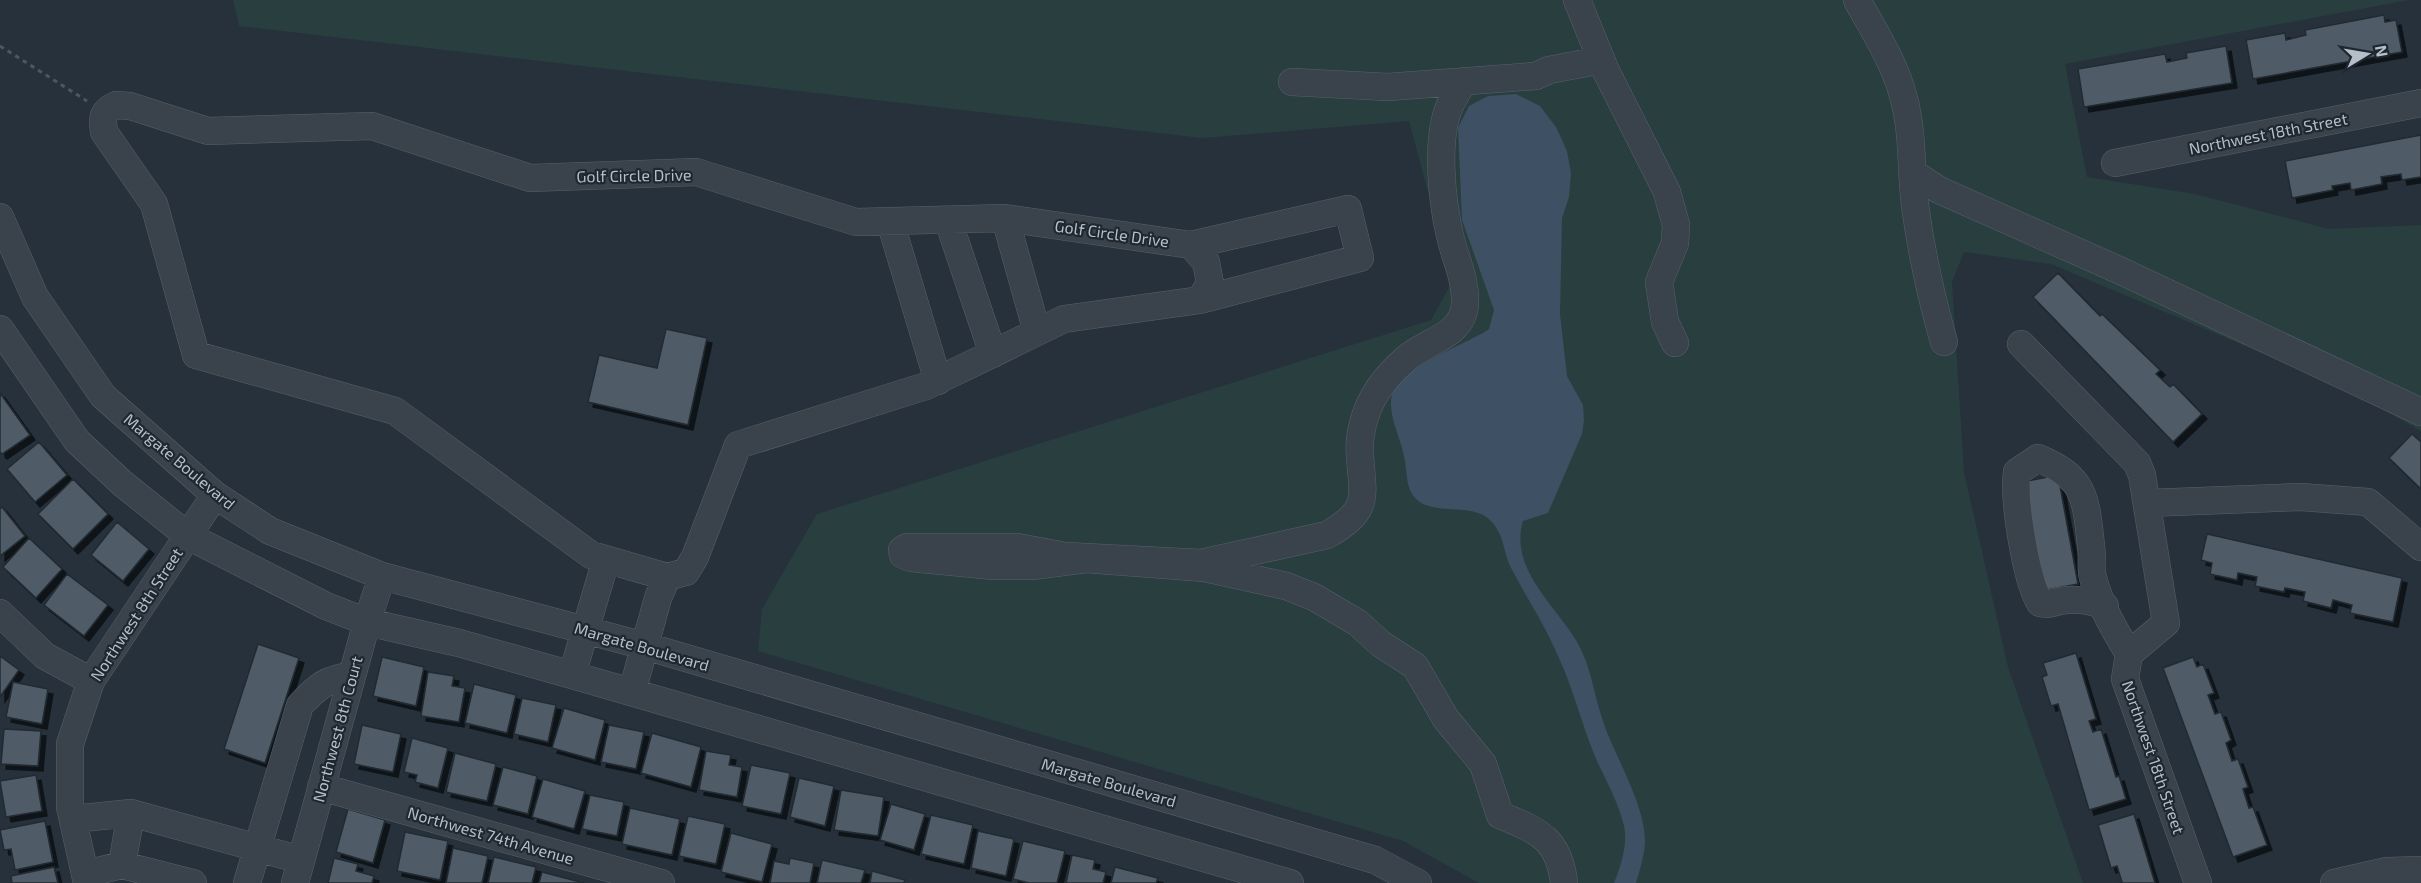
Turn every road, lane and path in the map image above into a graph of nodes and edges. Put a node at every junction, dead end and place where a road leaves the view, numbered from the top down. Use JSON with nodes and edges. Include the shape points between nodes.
{"nodes":[{"id":1,"x":1857,"y":0,"type":"edge"},
{"id":2,"x":1581,"y":2,"type":"edge"},
{"id":3,"x":0,"y":46,"type":"edge"},
{"id":4,"x":1601,"y":60,"type":"junction"},
{"id":5,"x":1464,"y":81,"type":"junction"},
{"id":6,"x":1292,"y":82,"type":"dead end"},
{"id":7,"x":2421,"y":103,"type":"edge"},
{"id":8,"x":105,"y":112,"type":"junction"},
{"id":9,"x":2115,"y":163,"type":"dead end"},
{"id":10,"x":1913,"y":173,"type":"junction"},
{"id":11,"x":0,"y":217,"type":"edge"},
{"id":12,"x":1005,"y":218,"type":"junction"},
{"id":13,"x":948,"y":219,"type":"junction"},
{"id":14,"x":890,"y":221,"type":"junction"},
{"id":15,"x":1191,"y":245,"type":"junction"},
{"id":16,"x":1200,"y":300,"type":"junction"},
{"id":17,"x":0,"y":329,"type":"edge"},
{"id":18,"x":1037,"y":332,"type":"junction"},
{"id":19,"x":1944,"y":342,"type":"dead end"},
{"id":20,"x":1675,"y":343,"type":"dead end"},
{"id":21,"x":2021,"y":345,"type":"dead end"},
{"id":22,"x":993,"y":354,"type":"junction"},
{"id":23,"x":938,"y":381,"type":"junction"},
{"id":24,"x":2421,"y":412,"type":"edge"},
{"id":25,"x":215,"y":495,"type":"junction"},
{"id":26,"x":2148,"y":503,"type":"junction"},
{"id":27,"x":188,"y":536,"type":"junction"},
{"id":28,"x":2421,"y":547,"type":"edge"},
{"id":29,"x":606,"y":560,"type":"junction"},
{"id":30,"x":382,"y":576,"type":"junction"},
{"id":31,"x":667,"y":577,"type":"junction"},
{"id":32,"x":2105,"y":606,"type":"junction"},
{"id":33,"x":0,"y":613,"type":"edge"},
{"id":34,"x":367,"y":622,"type":"junction"},
{"id":35,"x":586,"y":629,"type":"junction"},
{"id":36,"x":645,"y":646,"type":"junction"},
{"id":37,"x":2129,"y":654,"type":"junction"},
{"id":38,"x":572,"y":675,"type":"junction"},
{"id":39,"x":352,"y":676,"type":"junction"},
{"id":40,"x":91,"y":681,"type":"junction"},
{"id":41,"x":632,"y":692,"type":"junction"},
{"id":42,"x":286,"y":750,"type":"junction"},
{"id":43,"x":322,"y":781,"type":"junction"},
{"id":44,"x":131,"y":813,"type":"junction"},
{"id":45,"x":73,"y":819,"type":"junction"},
{"id":46,"x":255,"y":847,"type":"junction"},
{"id":47,"x":122,"y":865,"type":"junction"},
{"id":48,"x":2421,"y":870,"type":"edge"},
{"id":49,"x":298,"y":872,"type":"edge"},
{"id":50,"x":1371,"y":872,"type":"edge"},
{"id":51,"x":86,"y":879,"type":"edge"},
{"id":52,"x":193,"y":883,"type":"edge"},
{"id":53,"x":247,"y":883,"type":"edge"},
{"id":54,"x":661,"y":883,"type":"edge"},
{"id":55,"x":1290,"y":883,"type":"edge"},
{"id":56,"x":1418,"y":883,"type":"edge"},
{"id":57,"x":1564,"y":883,"type":"edge"},
{"id":58,"x":2198,"y":883,"type":"edge"},
{"id":59,"x":2334,"y":883,"type":"edge"}],
"edges":[{"from":1,"to":10,"type":"street","via":[[1896,74],[1910,130]]},
{"from":2,"to":4,"type":"street"},
{"from":3,"to":8,"type":"path"},
{"from":4,"to":5,"type":"street","via":[[1566,68],[1551,81],[1536,76]]},
{"from":4,"to":20,"type":"street","via":[[1662,182],[1676,225],[1675,243],[1659,282],[1665,322]]},
{"from":5,"to":6,"type":"street","via":[[1388,87]]},
{"from":5,"to":57,"type":"street","via":[[1443,128],[1442,161],[1446,214],[1460,266],[1465,305],[1452,330],[1409,356],[1372,399],[1361,439],[1365,491],[1358,510],[1342,526],[1327,535],[1201,563],[1065,556],[1017,547],[902,550],[903,555],[911,558],[994,566],[1086,559],[1205,568],[1286,586],[1314,597],[1351,618],[1415,666],[1446,719],[1483,764],[1500,815],[1548,839],[1556,850]]},
{"from":7,"to":9,"type":"street","name":"Northwest 18th Street"},
{"from":8,"to":14,"type":"street","name":"Golf Circle Drive","via":[[116,105],[130,106],[208,131],[372,126],[530,178],[696,172],[856,222]]},
{"from":8,"to":29,"type":"street","via":[[104,132],[154,204],[196,355],[395,411],[591,555]]},
{"from":10,"to":19,"type":"street","via":[[1916,212]]},
{"from":10,"to":24,"type":"street","via":[[1939,190]]},
{"from":11,"to":25,"type":"street","name":"Margate Boulevard","via":[[35,297],[103,396]]},
{"from":12,"to":13,"type":"street","name":"Golf Circle Drive"},
{"from":12,"to":15,"type":"street","name":"Golf Circle Drive"},
{"from":12,"to":18,"type":"street"},
{"from":13,"to":14,"type":"street","name":"Golf Circle Drive"},
{"from":13,"to":22,"type":"street"},
{"from":14,"to":23,"type":"street"},
{"from":15,"to":16,"type":"street","name":"Golf Circle Drive","via":[[1206,262],[1210,283]]},
{"from":15,"to":16,"type":"street","via":[[1348,209],[1360,258]]},
{"from":16,"to":18,"type":"street","via":[[1064,319]]},
{"from":17,"to":27,"type":"street","via":[[77,441]]},
{"from":18,"to":22,"type":"street"},
{"from":21,"to":26,"type":"street","name":"Northwest 18th Street","via":[[2137,463]]},
{"from":22,"to":23,"type":"street"},
{"from":23,"to":31,"type":"street","via":[[892,399],[738,445],[695,557],[686,572]]},
{"from":25,"to":27,"type":"street","name":"Northwest 8th Street"},
{"from":25,"to":30,"type":"street","name":"Margate Boulevard","via":[[270,531]]},
{"from":26,"to":28,"type":"street","via":[[2301,497],[2368,502]]},
{"from":26,"to":37,"type":"street","name":"Northwest 18th Street","via":[[2166,623]]},
{"from":27,"to":34,"type":"street","via":[[326,606]]},
{"from":27,"to":40,"type":"street","name":"Northwest 8th Street"},
{"from":29,"to":31,"type":"street"},
{"from":29,"to":35,"type":"street"},
{"from":30,"to":34,"type":"street","name":"Northwest 8th Court"},
{"from":30,"to":35,"type":"street","name":"Margate Boulevard"},
{"from":31,"to":36,"type":"street"},
{"from":32,"to":32,"type":"street","via":[[2093,577],[2083,494],[2062,468],[2038,458],[2028,462],[2017,472],[2015,486],[2035,595],[2040,603],[2048,605],[2088,600]]},
{"from":32,"to":37,"type":"street"},
{"from":33,"to":40,"type":"street","via":[[45,656]]},
{"from":34,"to":38,"type":"street"},
{"from":34,"to":39,"type":"street","name":"Northwest 8th Court"},
{"from":35,"to":36,"type":"street","name":"Margate Boulevard"},
{"from":35,"to":38,"type":"street"},
{"from":36,"to":41,"type":"street"},
{"from":36,"to":50,"type":"street","name":"Margate Boulevard"},
{"from":37,"to":58,"type":"street","name":"Northwest 18th Street","via":[[2125,679]]},
{"from":38,"to":41,"type":"street"},
{"from":39,"to":42,"type":"street","via":[[333,677],[318,685],[300,705]]},
{"from":39,"to":43,"type":"street","name":"Northwest 8th Court"},
{"from":40,"to":45,"type":"street","name":"Northwest 8th Street","via":[[70,744]]},
{"from":41,"to":55,"type":"street"},
{"from":42,"to":43,"type":"street","name":"Northwest 74th Avenue"},
{"from":42,"to":46,"type":"street"},
{"from":43,"to":49,"type":"street","name":"Northwest 8th Court"},
{"from":43,"to":54,"type":"street","name":"Northwest 74th Avenue"},
{"from":44,"to":45,"type":"street"},
{"from":44,"to":46,"type":"street"},
{"from":44,"to":47,"type":"street"},
{"from":45,"to":51,"type":"street","name":"Northwest 8th Street"},
{"from":46,"to":49,"type":"street"},
{"from":46,"to":53,"type":"street"},
{"from":47,"to":51,"type":"street"},
{"from":47,"to":52,"type":"street"},
{"from":48,"to":59,"type":"street","via":[[2387,871]]},
{"from":50,"to":56,"type":"street","name":"Margate Boulevard"}]}
